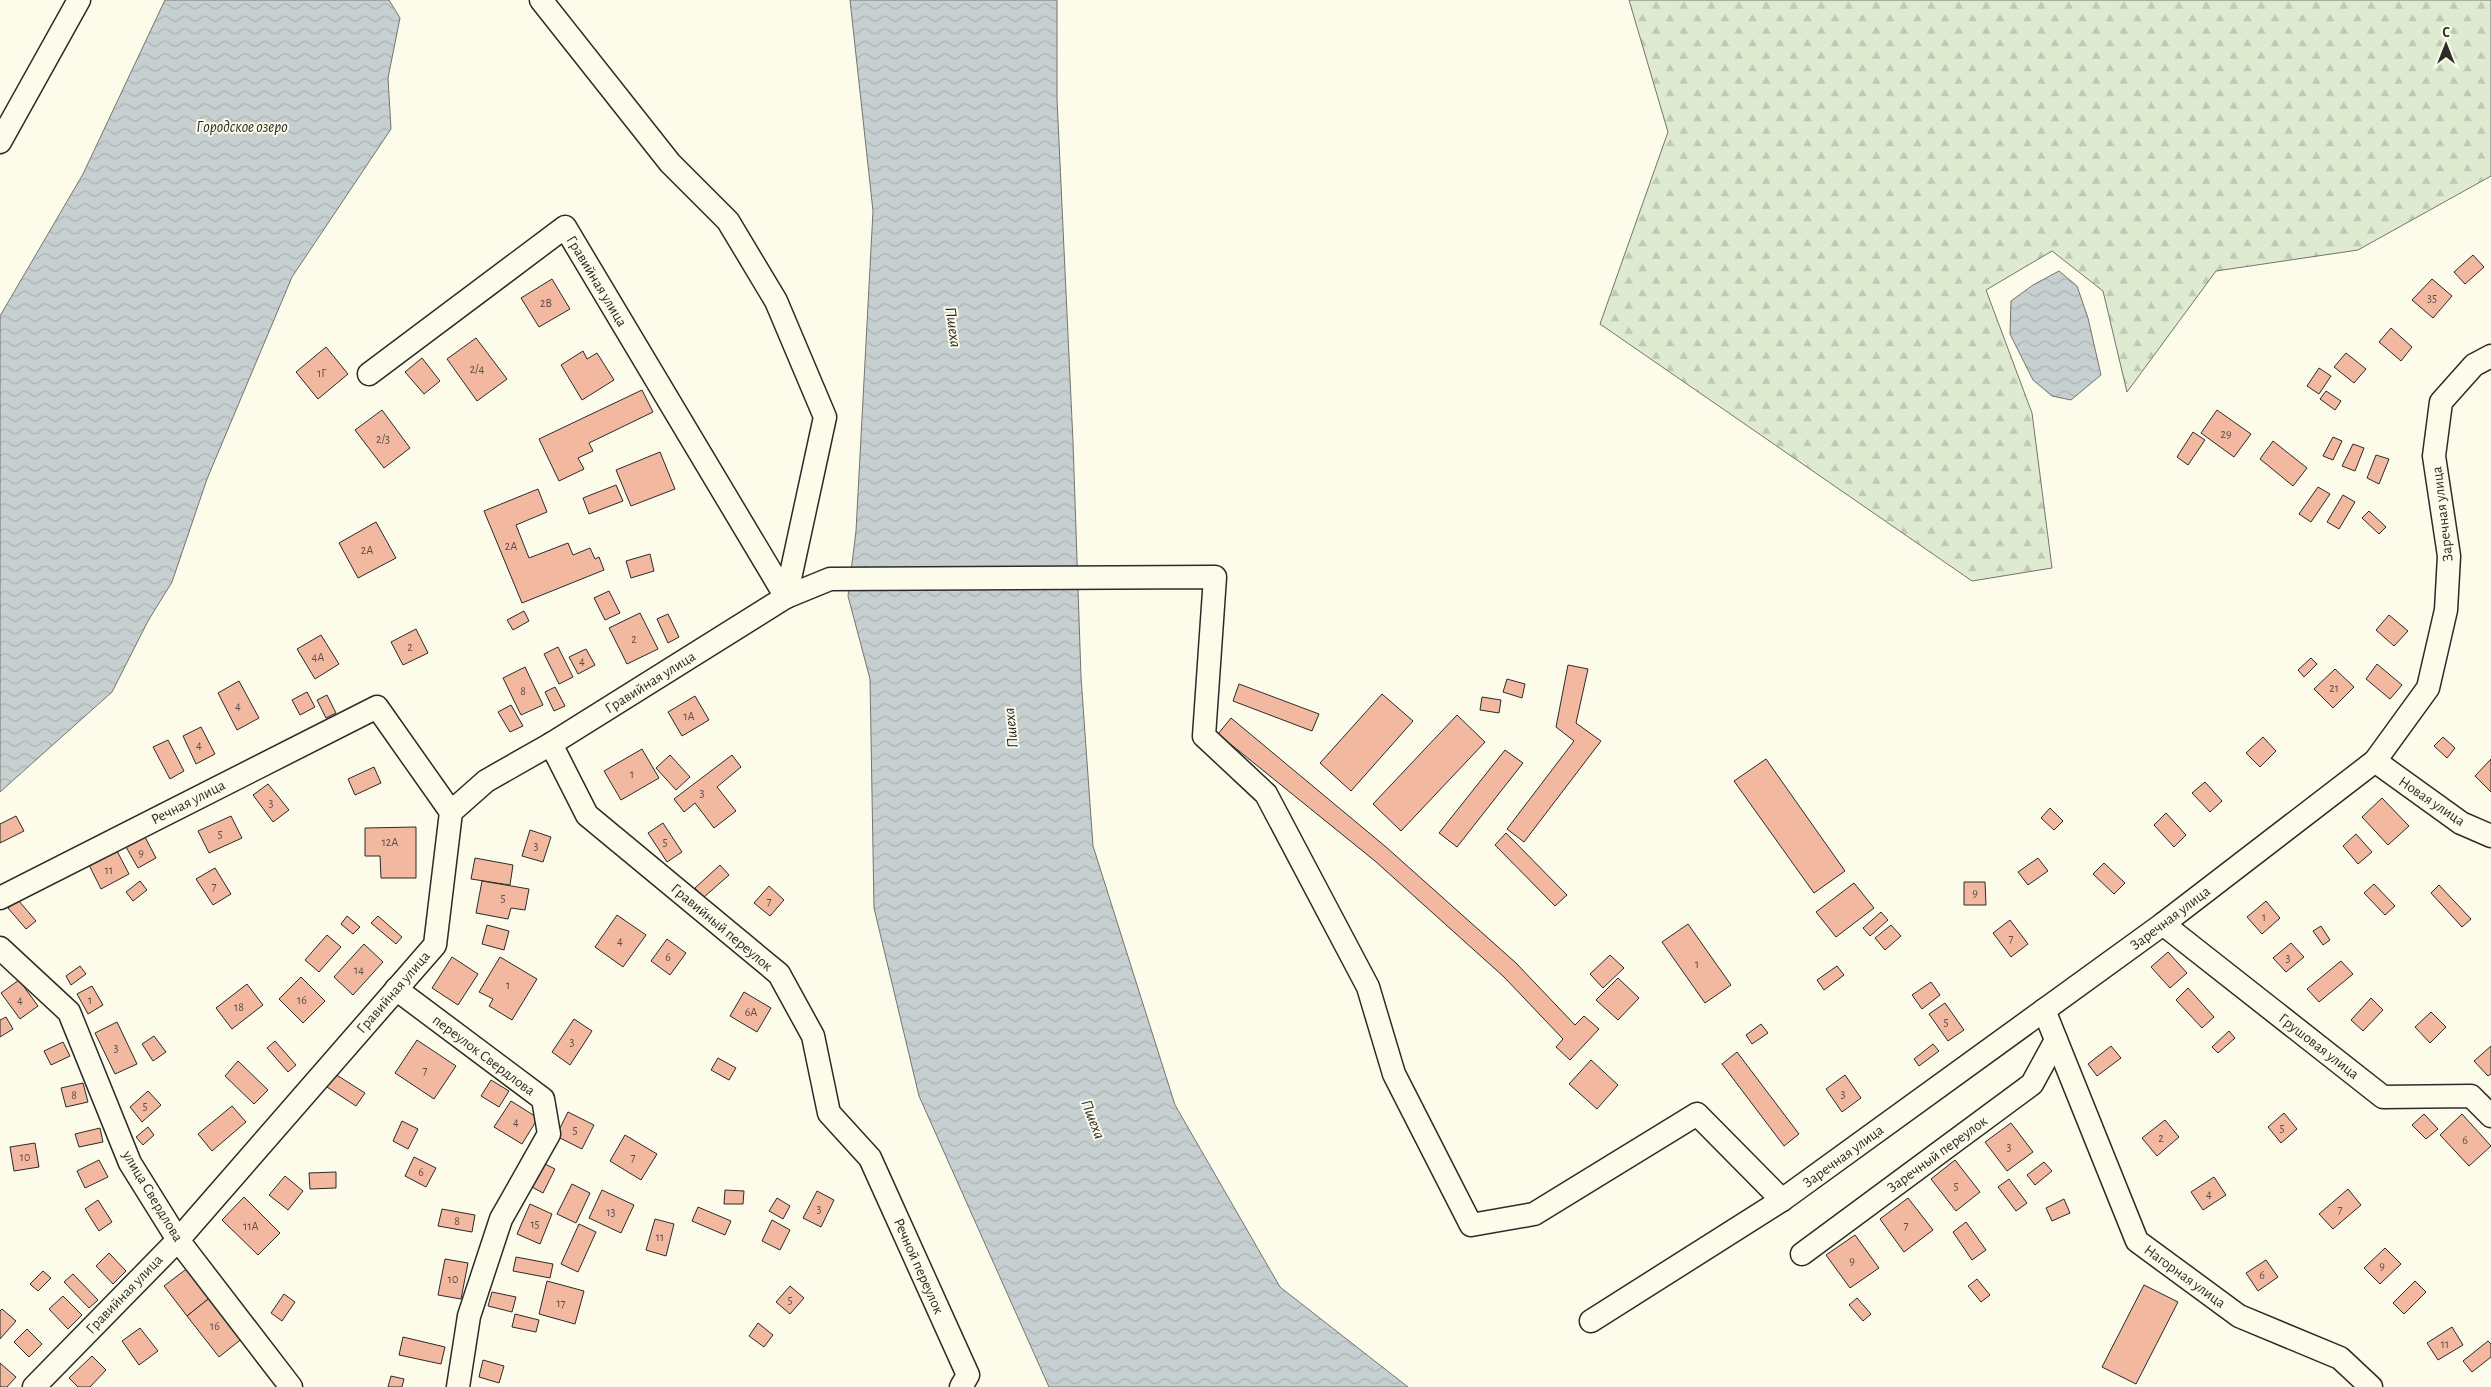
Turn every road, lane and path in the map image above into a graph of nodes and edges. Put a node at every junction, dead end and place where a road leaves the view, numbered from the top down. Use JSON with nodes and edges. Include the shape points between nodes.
{"nodes":[{"id":1,"x":79,"y":0,"type":"edge"},
{"id":2,"x":541,"y":0,"type":"edge"},
{"id":3,"x":0,"y":142,"type":"edge"},
{"id":4,"x":2491,"y":356,"type":"edge"},
{"id":5,"x":369,"y":374,"type":"dead end"},
{"id":6,"x":786,"y":597,"type":"junction"},
{"id":7,"x":551,"y":744,"type":"junction"},
{"id":8,"x":2375,"y":761,"type":"junction"},
{"id":9,"x":451,"y":812,"type":"junction"},
{"id":10,"x":2491,"y":836,"type":"edge"},
{"id":11,"x":0,"y":898,"type":"edge"},
{"id":12,"x":2163,"y":924,"type":"junction"},
{"id":13,"x":0,"y":948,"type":"edge"},
{"id":14,"x":396,"y":989,"type":"junction"},
{"id":15,"x":2044,"y":1010,"type":"junction"},
{"id":16,"x":2056,"y":1040,"type":"junction"},
{"id":17,"x":2491,"y":1116,"type":"edge"},
{"id":18,"x":870,"y":1158,"type":"joint"},
{"id":19,"x":1782,"y":1200,"type":"junction"},
{"id":20,"x":178,"y":1240,"type":"junction"},
{"id":21,"x":1802,"y":1254,"type":"dead end"},
{"id":22,"x":1591,"y":1321,"type":"dead end"},
{"id":23,"x":965,"y":1381,"type":"edge"},
{"id":24,"x":34,"y":1387,"type":"edge"},
{"id":25,"x":292,"y":1387,"type":"edge"},
{"id":26,"x":458,"y":1387,"type":"edge"},
{"id":27,"x":2371,"y":1387,"type":"edge"}],
"edges":[{"from":1,"to":3,"type":"street"},
{"from":2,"to":6,"type":"street","via":[[670,162],[728,221],[776,301],[826,416]]},
{"from":4,"to":8,"type":"street","name":"Заречная улица","via":[[2474,365],[2441,402],[2434,456],[2449,556],[2446,610],[2428,688]]},
{"from":5,"to":6,"type":"street","name":"Гравийная улица","via":[[565,227]]},
{"from":6,"to":7,"type":"street","name":"Гравийная улица"},
{"from":6,"to":19,"type":"street","name":"Гравийная улица","via":[[830,579],[1215,577],[1204,736],[1266,794],[1368,987],[1394,1074],[1471,1225],[1534,1214],[1697,1114]]},
{"from":7,"to":9,"type":"street","name":"Гравийная улица","via":[[486,781]]},
{"from":7,"to":18,"type":"street","name":"Гравийный переулок","via":[[587,815],[779,974],[813,1036],[829,1113]]},
{"from":8,"to":10,"type":"street","name":"Новая улица","via":[[2460,823]]},
{"from":8,"to":12,"type":"street","name":"Заречная улица"},
{"from":9,"to":11,"type":"street","name":"Речная улица","via":[[377,707]]},
{"from":9,"to":14,"type":"street","name":"Гравийная улица","via":[[435,945]]},
{"from":12,"to":15,"type":"street","name":"Заречная улица"},
{"from":12,"to":17,"type":"street","name":"Грушовая улица","via":[[2383,1097],[2471,1096]]},
{"from":13,"to":20,"type":"street","name":"улица Свердлова","via":[[69,1012],[130,1163]]},
{"from":14,"to":20,"type":"street","name":"Гравийная улица"},
{"from":14,"to":26,"type":"street","name":"переулок Свердлова","via":[[543,1099],[549,1134],[501,1219],[470,1316]]},
{"from":15,"to":16,"type":"street","name":"Нагорная улица"},
{"from":15,"to":19,"type":"street","name":"Заречная улица"},
{"from":16,"to":21,"type":"street","name":"Заречный переулок","via":[[2032,1084]]},
{"from":16,"to":27,"type":"street","name":"Нагорная улица","via":[[2137,1241],[2239,1316],[2340,1358]]},
{"from":18,"to":23,"type":"street","name":"Речной переулок"},
{"from":19,"to":22,"type":"street","name":"Заречная улица"},
{"from":20,"to":24,"type":"street","name":"Гравийная улица"},
{"from":20,"to":25,"type":"street","name":"улица Свердлова"}]}
